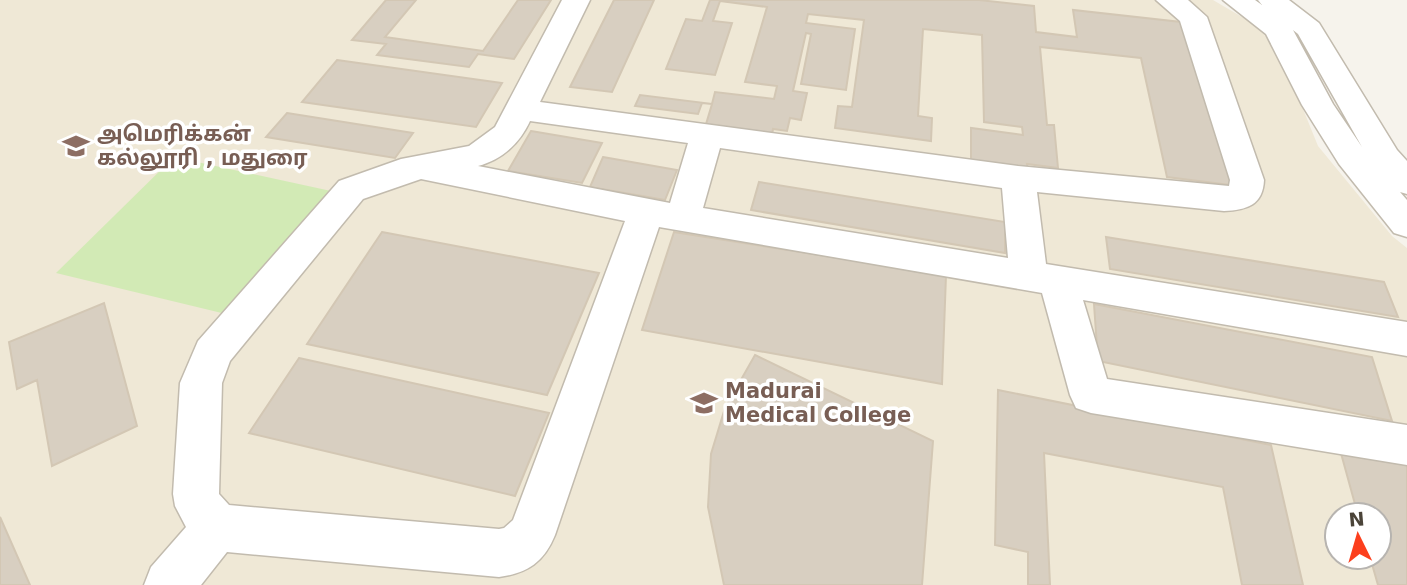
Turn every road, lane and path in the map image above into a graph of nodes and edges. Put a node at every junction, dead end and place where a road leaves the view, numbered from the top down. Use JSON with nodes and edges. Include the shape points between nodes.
{"nodes":[{"id":1,"x":576,"y":0,"type":"edge"},
{"id":2,"x":1170,"y":0,"type":"edge"},
{"id":3,"x":1237,"y":0,"type":"edge"},
{"id":4,"x":1272,"y":0,"type":"edge"},
{"id":5,"x":523,"y":110,"type":"junction"},
{"id":6,"x":707,"y":135,"type":"junction"},
{"id":7,"x":1351,"y":156,"type":"junction"},
{"id":8,"x":1396,"y":159,"type":"edge"},
{"id":9,"x":421,"y":167,"type":"junction"},
{"id":10,"x":1018,"y":178,"type":"junction"},
{"id":11,"x":1407,"y":183,"type":"edge"},
{"id":12,"x":664,"y":215,"type":"junction"},
{"id":13,"x":1407,"y":224,"type":"edge"},
{"id":14,"x":1043,"y":278,"type":"junction"},
{"id":15,"x":1407,"y":338,"type":"edge"},
{"id":16,"x":1407,"y":445,"type":"edge"},
{"id":17,"x":217,"y":527,"type":"junction"},
{"id":18,"x":169,"y":585,"type":"edge"}],
"edges":[{"from":1,"to":5,"type":"street"},
{"from":2,"to":10,"type":"street","via":[[1193,17],[1247,180],[1246,193],[1224,200]]},
{"from":3,"to":7,"type":"street","via":[[1278,29]]},
{"from":4,"to":8,"type":"street","via":[[1308,29]]},
{"from":5,"to":6,"type":"street"},
{"from":5,"to":9,"type":"street","via":[[508,134],[479,155]]},
{"from":6,"to":10,"type":"street"},
{"from":6,"to":12,"type":"street"},
{"from":7,"to":8,"type":"street"},
{"from":7,"to":13,"type":"street"},
{"from":8,"to":11,"type":"street"},
{"from":9,"to":12,"type":"street"},
{"from":9,"to":17,"type":"street","via":[[351,190],[212,353],[201,383],[196,494],[198,506]]},
{"from":10,"to":14,"type":"street"},
{"from":12,"to":14,"type":"street"},
{"from":12,"to":17,"type":"street","via":[[531,535],[515,551]]},
{"from":14,"to":15,"type":"street"},
{"from":14,"to":16,"type":"street","via":[[1091,395]]},
{"from":17,"to":18,"type":"street"}]}
